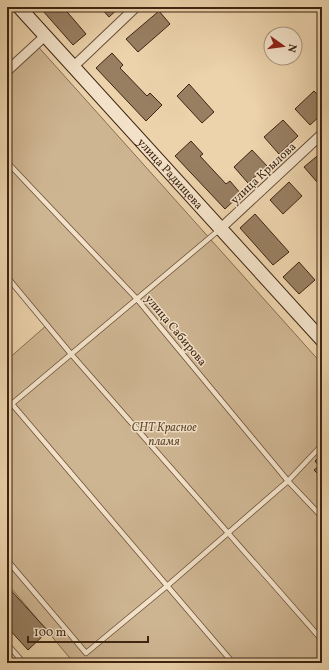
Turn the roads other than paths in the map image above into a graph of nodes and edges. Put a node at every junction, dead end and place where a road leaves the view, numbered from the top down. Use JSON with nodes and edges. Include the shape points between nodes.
{"nodes":[{"id":1,"x":19,"y":7,"type":"edge"},
{"id":2,"x":136,"y":7,"type":"edge"},
{"id":3,"x":45,"y":36,"type":"junction"},
{"id":4,"x":73,"y":67,"type":"junction"},
{"id":5,"x":7,"y":71,"type":"edge"},
{"id":6,"x":322,"y":134,"type":"edge"},
{"id":7,"x":7,"y":162,"type":"edge"},
{"id":8,"x":221,"y":228,"type":"junction"},
{"id":9,"x":7,"y":277,"type":"edge"},
{"id":10,"x":137,"y":299,"type":"junction"},
{"id":11,"x":322,"y":340,"type":"edge"},
{"id":12,"x":71,"y":354,"type":"junction"},
{"id":13,"x":12,"y":404,"type":"junction"},
{"id":14,"x":7,"y":408,"type":"edge"},
{"id":15,"x":322,"y":445,"type":"edge"},
{"id":16,"x":288,"y":481,"type":"junction"},
{"id":17,"x":322,"y":517,"type":"edge"},
{"id":18,"x":228,"y":533,"type":"junction"},
{"id":19,"x":7,"y":560,"type":"edge"},
{"id":20,"x":167,"y":586,"type":"junction"},
{"id":21,"x":322,"y":640,"type":"edge"},
{"id":22,"x":7,"y":644,"type":"edge"},
{"id":23,"x":23,"y":662,"type":"edge"},
{"id":24,"x":233,"y":663,"type":"edge"}],
"edges":[{"from":1,"to":3,"type":"street","name":"улица Радищева"},
{"from":2,"to":4,"type":"street"},
{"from":3,"to":4,"type":"street","name":"улица Радищева"},
{"from":3,"to":5,"type":"street"},
{"from":4,"to":8,"type":"street","name":"улица Радищева"},
{"from":6,"to":8,"type":"street","name":"улица Крылова"},
{"from":7,"to":10,"type":"lane","name":"улица Сабирова"},
{"from":8,"to":10,"type":"lane"},
{"from":8,"to":11,"type":"street","name":"улица Радищева"},
{"from":9,"to":12,"type":"lane"},
{"from":10,"to":12,"type":"lane"},
{"from":10,"to":16,"type":"lane","name":"улица Сабирова"},
{"from":12,"to":13,"type":"lane"},
{"from":12,"to":18,"type":"lane"},
{"from":13,"to":14,"type":"lane"},
{"from":13,"to":20,"type":"lane"},
{"from":15,"to":16,"type":"lane"},
{"from":16,"to":17,"type":"lane","name":"улица Сабирова"},
{"from":16,"to":18,"type":"lane"},
{"from":18,"to":20,"type":"lane"},
{"from":18,"to":21,"type":"lane"},
{"from":19,"to":20,"type":"lane","via":[[86,653]]},
{"from":20,"to":24,"type":"lane"},
{"from":22,"to":23,"type":"lane"}]}
